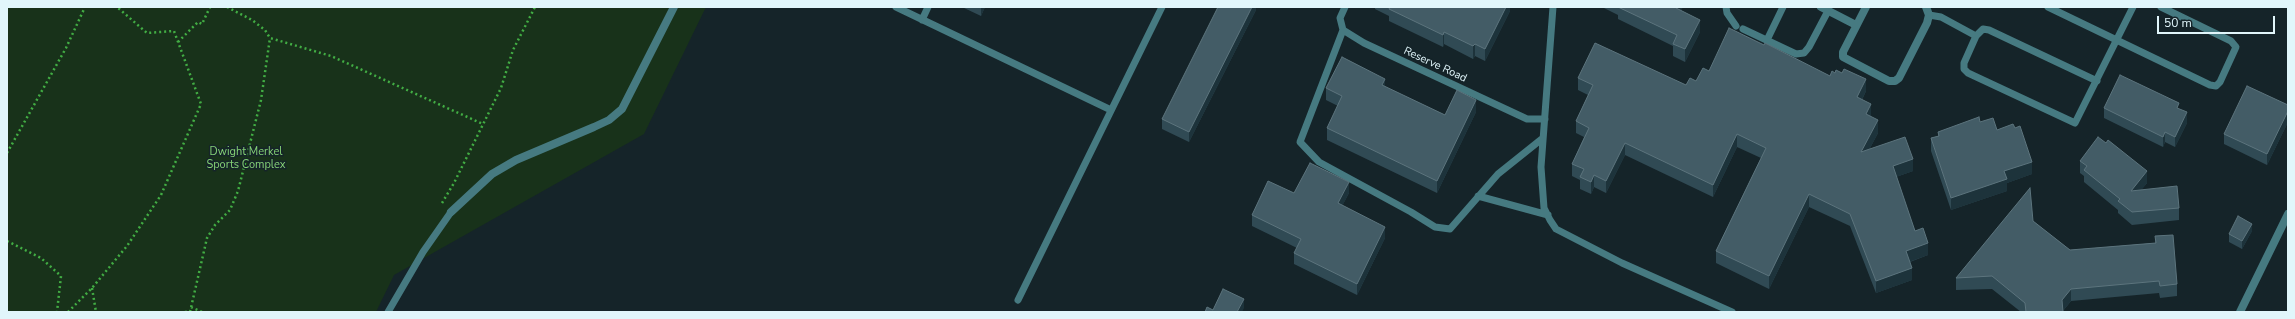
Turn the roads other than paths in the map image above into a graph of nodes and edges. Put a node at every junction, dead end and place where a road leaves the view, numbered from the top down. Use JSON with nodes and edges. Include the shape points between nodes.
{"nodes":[{"id":1,"x":674,"y":7,"type":"edge"},
{"id":2,"x":896,"y":7,"type":"edge"},
{"id":3,"x":928,"y":7,"type":"edge"},
{"id":4,"x":1162,"y":7,"type":"edge"},
{"id":5,"x":1345,"y":7,"type":"edge"},
{"id":6,"x":1553,"y":7,"type":"edge"},
{"id":7,"x":1726,"y":7,"type":"edge"},
{"id":8,"x":1783,"y":7,"type":"edge"},
{"id":9,"x":1866,"y":7,"type":"edge"},
{"id":10,"x":1926,"y":7,"type":"edge"},
{"id":11,"x":2048,"y":7,"type":"edge"},
{"id":12,"x":2133,"y":7,"type":"edge"},
{"id":13,"x":2162,"y":7,"type":"edge"},
{"id":14,"x":1824,"y":9,"type":"edge"},
{"id":15,"x":1929,"y":15,"type":"junction"},
{"id":16,"x":922,"y":20,"type":"junction"},
{"id":17,"x":1856,"y":25,"type":"junction"},
{"id":18,"x":1343,"y":30,"type":"junction"},
{"id":19,"x":1976,"y":36,"type":"junction"},
{"id":20,"x":1767,"y":40,"type":"junction"},
{"id":21,"x":2117,"y":40,"type":"junction"},
{"id":22,"x":2097,"y":81,"type":"junction"},
{"id":23,"x":1111,"y":110,"type":"junction"},
{"id":24,"x":1545,"y":119,"type":"junction"},
{"id":25,"x":1543,"y":138,"type":"junction"},
{"id":26,"x":1478,"y":196,"type":"junction"},
{"id":27,"x":451,"y":212,"type":"joint"},
{"id":28,"x":1548,"y":214,"type":"junction"},
{"id":29,"x":2288,"y":214,"type":"edge"},
{"id":30,"x":1018,"y":300,"type":"dead end"},
{"id":31,"x":388,"y":312,"type":"edge"},
{"id":32,"x":1732,"y":312,"type":"edge"},
{"id":33,"x":2240,"y":312,"type":"edge"}],
"edges":[{"from":1,"to":27,"type":"street","via":[[622,109],[609,120],[516,160],[492,174]]},
{"from":2,"to":16,"type":"lane"},
{"from":3,"to":16,"type":"lane"},
{"from":4,"to":23,"type":"lane"},
{"from":5,"to":18,"type":"lane","via":[[1340,18]]},
{"from":6,"to":24,"type":"lane"},
{"from":7,"to":20,"type":"lane","via":[[1727,13],[1740,28]]},
{"from":8,"to":20,"type":"lane"},
{"from":9,"to":17,"type":"street"},
{"from":10,"to":15,"type":"street"},
{"from":11,"to":21,"type":"lane"},
{"from":12,"to":21,"type":"lane"},
{"from":13,"to":21,"type":"lane","via":[[2231,41],[2236,47],[2216,86]]},
{"from":14,"to":17,"type":"street"},
{"from":14,"to":20,"type":"lane","via":[[1809,47],[1804,53],[1796,54]]},
{"from":15,"to":17,"type":"street","via":[[1900,78],[1894,81],[1889,81],[1844,56],[1843,52]]},
{"from":15,"to":19,"type":"lane","via":[[1941,17]]},
{"from":16,"to":23,"type":"lane"},
{"from":18,"to":24,"type":"lane","name":"Reserve Road","via":[[1364,43],[1491,104],[1526,119]]},
{"from":18,"to":26,"type":"lane","via":[[1300,142],[1319,162],[1435,227],[1450,229]]},
{"from":19,"to":22,"type":"lane","via":[[1982,29],[1989,30]]},
{"from":19,"to":22,"type":"lane","via":[[1964,63],[1964,69],[1968,73],[2070,122],[2075,123],[2078,120]]},
{"from":21,"to":22,"type":"lane"},
{"from":23,"to":30,"type":"lane"},
{"from":24,"to":25,"type":"lane"},
{"from":25,"to":26,"type":"lane","via":[[1498,174]]},
{"from":25,"to":28,"type":"lane","via":[[1541,174],[1544,208]]},
{"from":26,"to":28,"type":"lane"},
{"from":27,"to":31,"type":"lane","via":[[423,252]]},
{"from":28,"to":32,"type":"lane","via":[[1556,230],[1661,282]]},
{"from":29,"to":33,"type":"street"}]}
